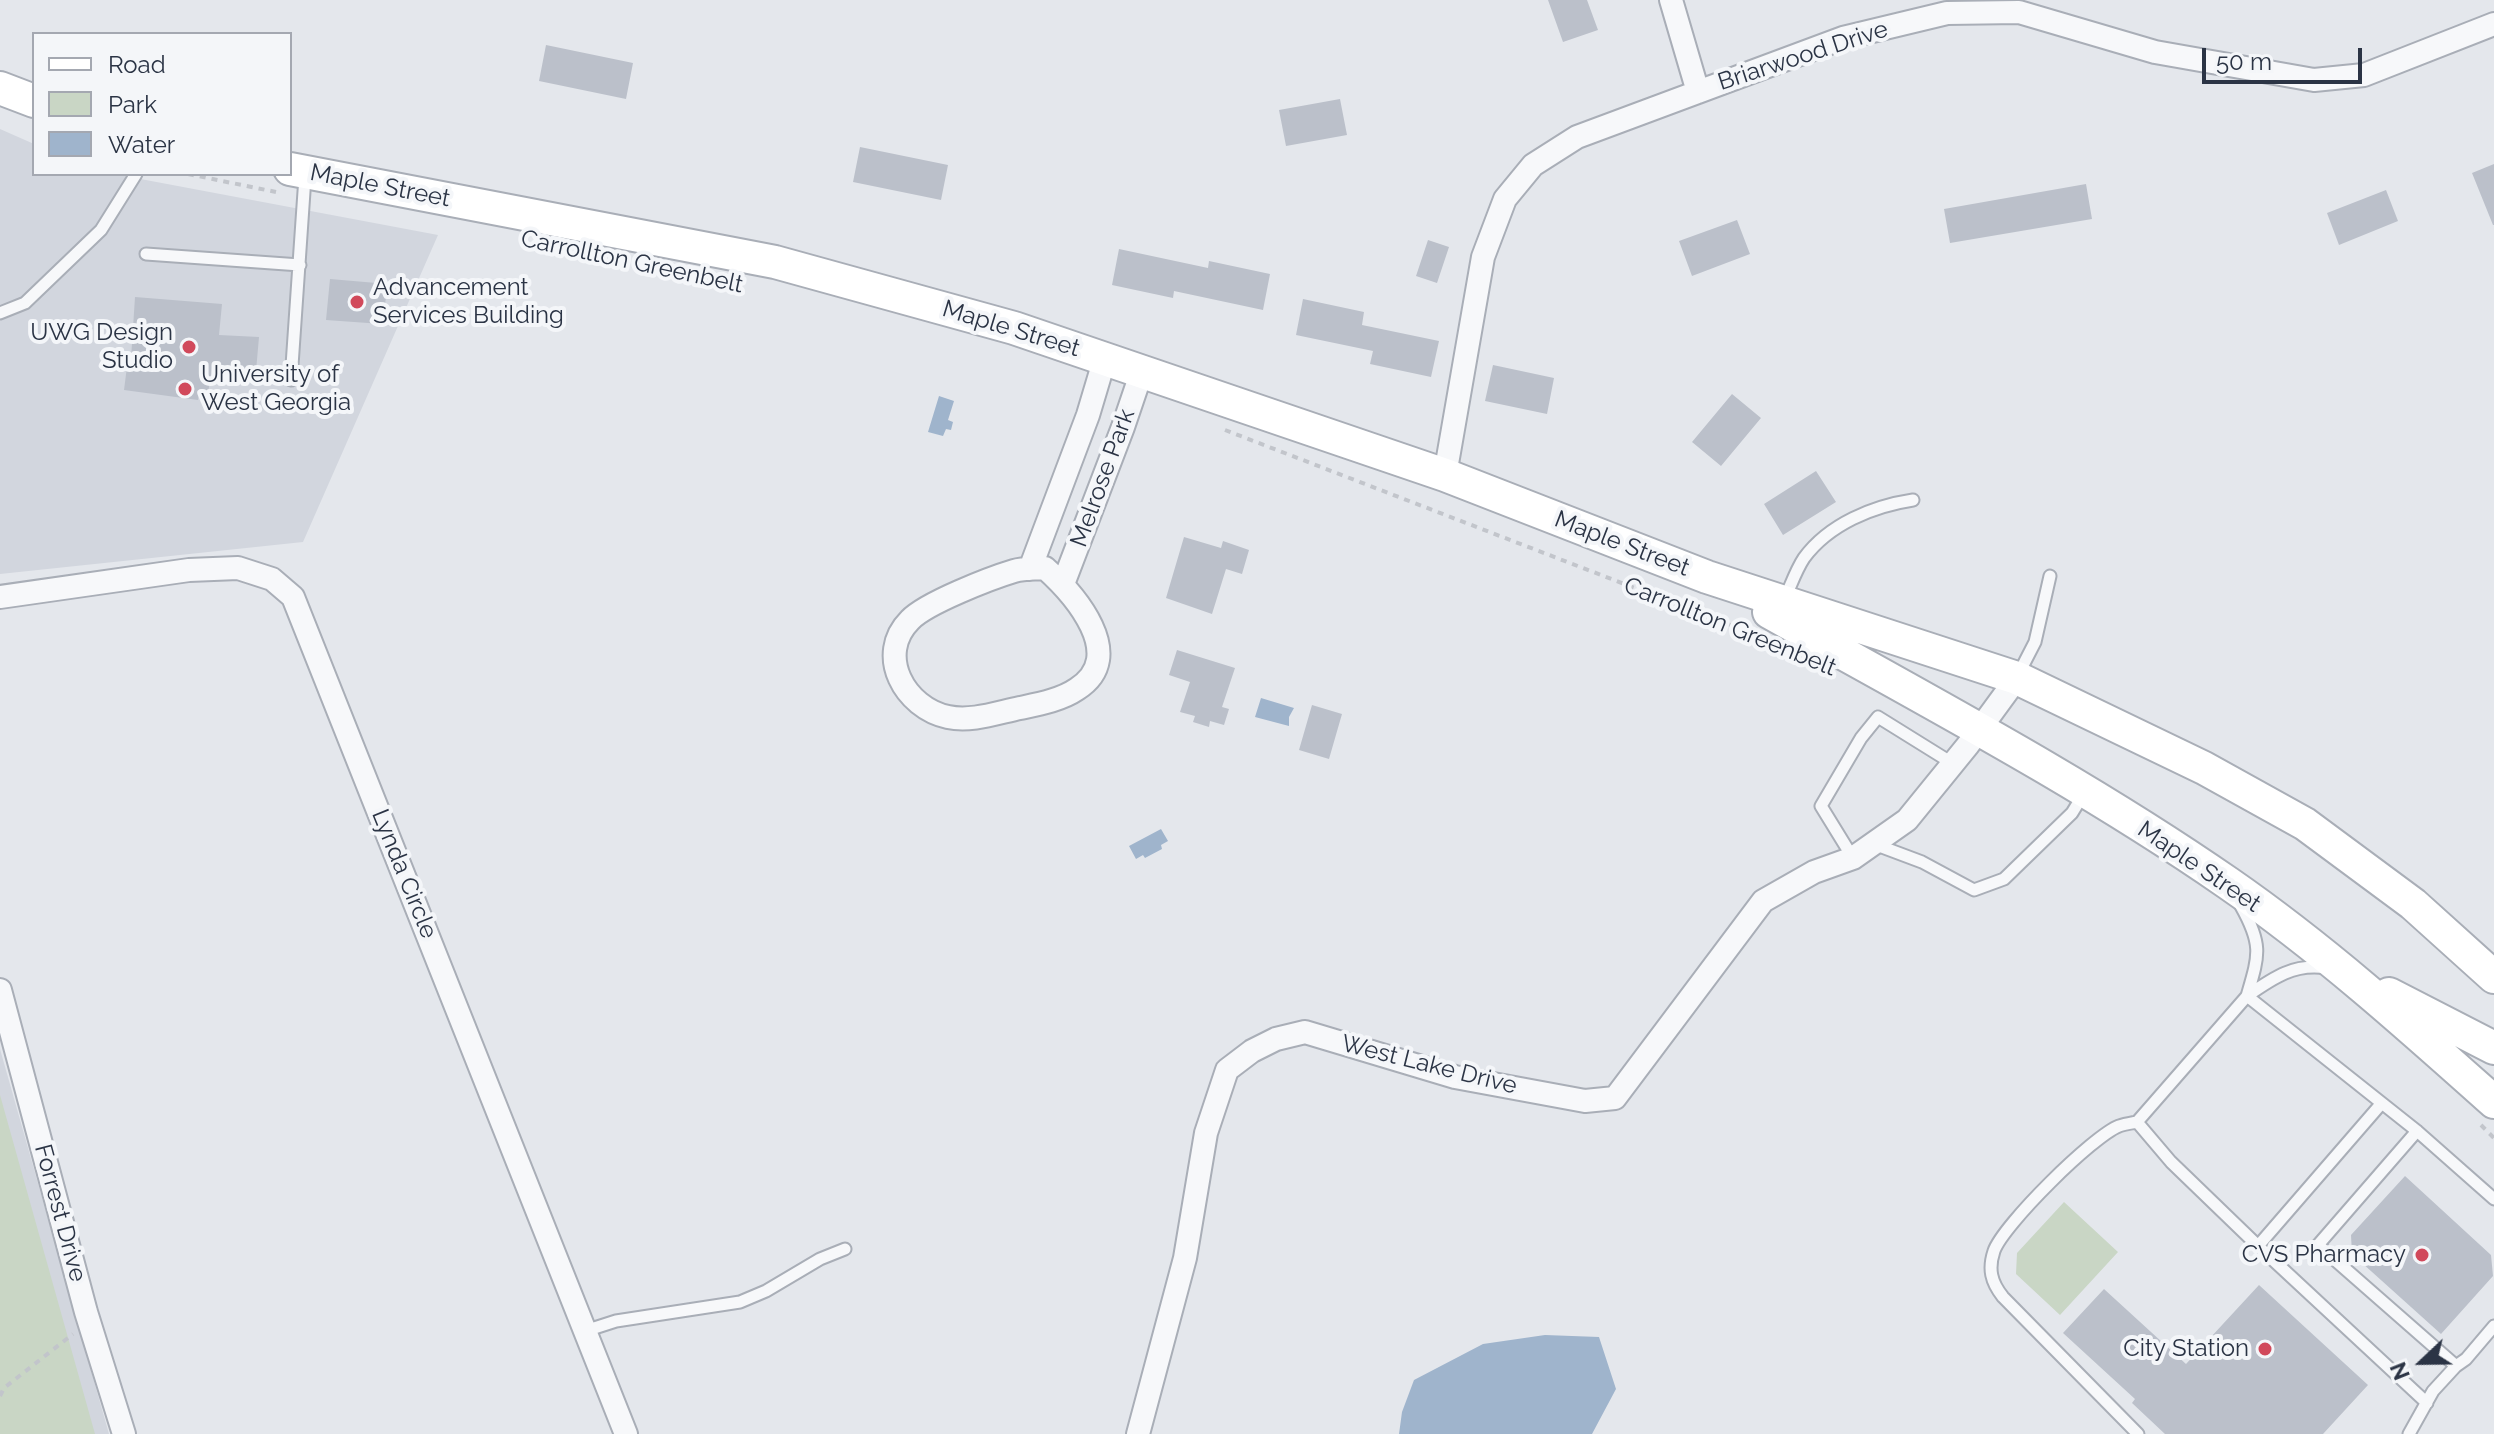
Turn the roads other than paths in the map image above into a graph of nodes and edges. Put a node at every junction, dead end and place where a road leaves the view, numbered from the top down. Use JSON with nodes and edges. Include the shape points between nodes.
{"nodes":[{"id":1,"x":1671,"y":0,"type":"edge"},
{"id":2,"x":2494,"y":24,"type":"edge"},
{"id":3,"x":0,"y":88,"type":"edge"},
{"id":4,"x":1698,"y":92,"type":"junction"},
{"id":5,"x":32,"y":100,"type":"edge"},
{"id":6,"x":135,"y":176,"type":"edge"},
{"id":7,"x":300,"y":179,"type":"edge"},
{"id":8,"x":146,"y":254,"type":"dead end"},
{"id":9,"x":300,"y":265,"type":"junction"},
{"id":10,"x":0,"y":313,"type":"edge"},
{"id":11,"x":1105,"y":358,"type":"junction"},
{"id":12,"x":1142,"y":371,"type":"junction"},
{"id":13,"x":291,"y":380,"type":"dead end"},
{"id":14,"x":1445,"y":475,"type":"junction"},
{"id":15,"x":1913,"y":500,"type":"dead end"},
{"id":16,"x":1030,"y":569,"type":"junction"},
{"id":17,"x":2050,"y":576,"type":"dead end"},
{"id":18,"x":1707,"y":577,"type":"junction"},
{"id":19,"x":1063,"y":584,"type":"junction"},
{"id":20,"x":0,"y":597,"type":"edge"},
{"id":21,"x":1783,"y":602,"type":"junction"},
{"id":22,"x":2017,"y":678,"type":"junction"},
{"id":23,"x":1980,"y":729,"type":"junction"},
{"id":24,"x":1952,"y":763,"type":"junction"},
{"id":25,"x":2085,"y":792,"type":"junction"},
{"id":26,"x":1873,"y":844,"type":"junction"},
{"id":27,"x":1853,"y":858,"type":"junction"},
{"id":28,"x":2229,"y":884,"type":"junction"},
{"id":29,"x":2349,"y":976,"type":"junction"},
{"id":30,"x":2494,"y":977,"type":"edge"},
{"id":31,"x":0,"y":990,"type":"edge"},
{"id":32,"x":2247,"y":996,"type":"junction"},
{"id":33,"x":2494,"y":1048,"type":"edge"},
{"id":34,"x":2494,"y":1102,"type":"edge"},
{"id":35,"x":2381,"y":1104,"type":"junction"},
{"id":36,"x":2137,"y":1122,"type":"junction"},
{"id":37,"x":2417,"y":1131,"type":"junction"},
{"id":38,"x":2494,"y":1199,"type":"edge"},
{"id":39,"x":2258,"y":1246,"type":"junction"},
{"id":40,"x":845,"y":1249,"type":"dead end"},
{"id":41,"x":2494,"y":1326,"type":"edge"},
{"id":42,"x":585,"y":1331,"type":"junction"},
{"id":43,"x":2456,"y":1366,"type":"junction"},
{"id":44,"x":2427,"y":1403,"type":"junction"},
{"id":45,"x":2413,"y":1433,"type":"edge"},
{"id":46,"x":124,"y":1434,"type":"edge"},
{"id":47,"x":626,"y":1434,"type":"edge"},
{"id":48,"x":1138,"y":1434,"type":"edge"},
{"id":49,"x":2138,"y":1434,"type":"edge"}],
"edges":[{"from":1,"to":4,"type":"street"},
{"from":2,"to":4,"type":"street","name":"Briarwood Drive","via":[[2364,75],[2314,80],[2155,52],[2019,12],[1947,13],[1843,38]]},
{"from":3,"to":5,"type":"main road"},
{"from":4,"to":14,"type":"street","name":"Briarwood Drive","via":[[1577,137],[1533,165],[1505,199],[1483,257]]},
{"from":6,"to":10,"type":"lane","via":[[101,230],[25,303]]},
{"from":7,"to":9,"type":"lane"},
{"from":7,"to":11,"type":"main road","name":"Maple Street","via":[[775,262]]},
{"from":8,"to":9,"type":"lane"},
{"from":9,"to":13,"type":"lane"},
{"from":11,"to":12,"type":"main road","name":"Maple Street"},
{"from":11,"to":16,"type":"street","name":"Melrose Park"},
{"from":12,"to":14,"type":"main road","name":"Maple Street"},
{"from":12,"to":19,"type":"street","name":"Melrose Park"},
{"from":14,"to":18,"type":"main road","name":"Maple Street"},
{"from":15,"to":21,"type":"lane","via":[[1883,505],[1822,538],[1803,560]]},
{"from":16,"to":19,"type":"street","via":[[1045,568]]},
{"from":16,"to":19,"type":"street","via":[[923,609],[910,620],[894,646],[894,662],[904,688],[919,704],[932,713],[968,719],[1063,697],[1079,688],[1094,668],[1097,639]]},
{"from":17,"to":22,"type":"lane","via":[[2035,642]]},
{"from":18,"to":21,"type":"main road","name":"Maple Street"},
{"from":18,"to":23,"type":"main road","name":"Maple Street"},
{"from":20,"to":42,"type":"street","name":"Lynda Circle","via":[[238,568],[272,579],[293,597]]},
{"from":21,"to":22,"type":"main road","name":"Maple Street"},
{"from":22,"to":23,"type":"street","name":"West Lake Drive"},
{"from":22,"to":30,"type":"main road","name":"Maple Street","via":[[2204,768],[2305,824],[2413,904]]},
{"from":23,"to":24,"type":"street","name":"West Lake Drive"},
{"from":23,"to":25,"type":"main road","name":"Maple Street"},
{"from":24,"to":26,"type":"street","name":"West Lake Drive","via":[[1907,820]]},
{"from":24,"to":27,"type":"lane","via":[[1878,717],[1821,806]]},
{"from":25,"to":26,"type":"lane","via":[[2072,813],[2004,879],[1974,890]]},
{"from":25,"to":28,"type":"main road","name":"Maple Street"},
{"from":26,"to":27,"type":"street","name":"West Lake Drive"},
{"from":27,"to":48,"type":"street","name":"West Lake Drive","via":[[1814,872],[1763,901],[1615,1098],[1585,1101],[1455,1077],[1305,1032],[1276,1039],[1227,1070],[1206,1133],[1185,1258]]},
{"from":28,"to":29,"type":"main road","name":"Maple Street"},
{"from":28,"to":32,"type":"lane","via":[[2251,923],[2259,954]]},
{"from":29,"to":32,"type":"lane","via":[[2314,966],[2292,969]]},
{"from":29,"to":33,"type":"main road"},
{"from":29,"to":34,"type":"main road","name":"Maple Street"},
{"from":31,"to":46,"type":"street","name":"Forrest Drive"},
{"from":32,"to":35,"type":"lane"},
{"from":32,"to":36,"type":"lane"},
{"from":35,"to":37,"type":"lane"},
{"from":35,"to":39,"type":"lane"},
{"from":36,"to":39,"type":"lane"},
{"from":36,"to":49,"type":"lane","via":[[2118,1126],[2082,1152],[2037,1197],[1995,1247],[1991,1275],[2003,1297]]},
{"from":37,"to":38,"type":"lane"},
{"from":37,"to":43,"type":"lane","via":[[2318,1245]]},
{"from":39,"to":44,"type":"lane"},
{"from":40,"to":42,"type":"lane","via":[[740,1302],[616,1321]]},
{"from":41,"to":43,"type":"lane"},
{"from":42,"to":47,"type":"street","name":"Lynda Circle"},
{"from":43,"to":44,"type":"lane"},
{"from":44,"to":45,"type":"lane"}]}
